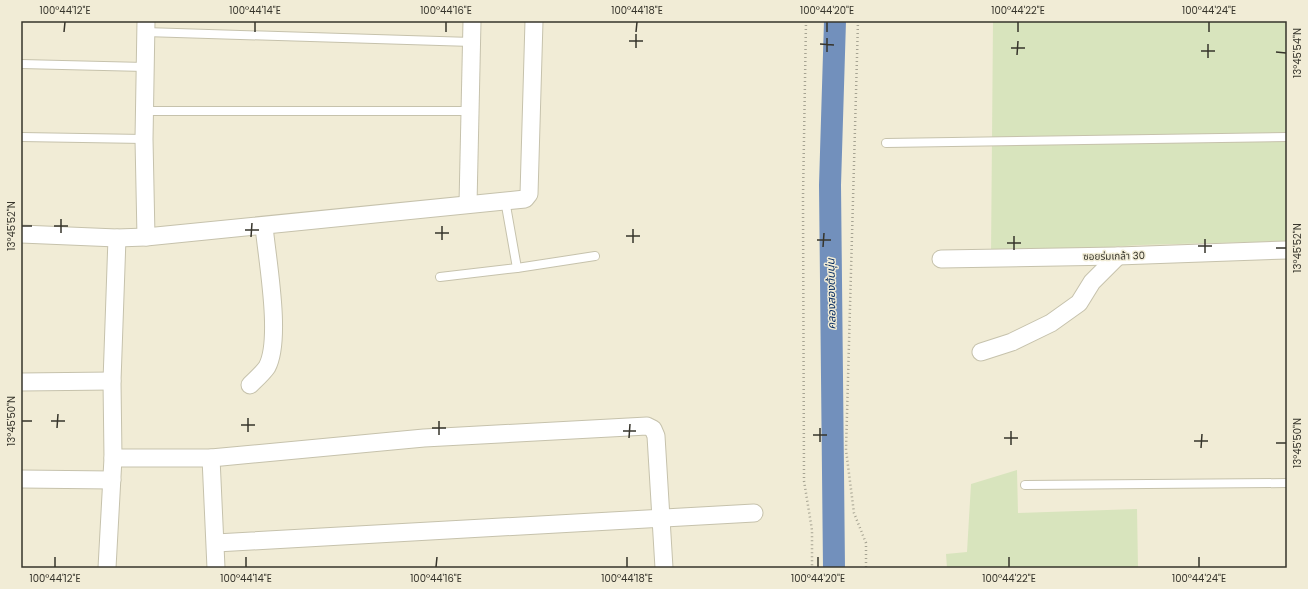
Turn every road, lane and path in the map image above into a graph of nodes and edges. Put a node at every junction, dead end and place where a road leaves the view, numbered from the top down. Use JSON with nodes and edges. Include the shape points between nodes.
{"nodes":[{"id":1,"x":472,"y":21,"type":"edge"},
{"id":2,"x":534,"y":21,"type":"edge"},
{"id":3,"x":806,"y":21,"type":"edge"},
{"id":4,"x":858,"y":21,"type":"edge"},
{"id":5,"x":146,"y":27,"type":"edge"},
{"id":6,"x":472,"y":42,"type":"junction"},
{"id":7,"x":21,"y":64,"type":"edge"},
{"id":8,"x":145,"y":67,"type":"junction"},
{"id":9,"x":144,"y":111,"type":"junction"},
{"id":10,"x":470,"y":111,"type":"junction"},
{"id":11,"x":21,"y":137,"type":"edge"},
{"id":12,"x":1287,"y":138,"type":"edge"},
{"id":13,"x":144,"y":139,"type":"junction"},
{"id":14,"x":886,"y":143,"type":"dead end"},
{"id":15,"x":505,"y":200,"type":"junction"},
{"id":16,"x":468,"y":204,"type":"junction"},
{"id":17,"x":264,"y":226,"type":"junction"},
{"id":18,"x":21,"y":234,"type":"edge"},
{"id":19,"x":146,"y":237,"type":"junction"},
{"id":20,"x":117,"y":238,"type":"junction"},
{"id":21,"x":1287,"y":250,"type":"edge"},
{"id":22,"x":595,"y":256,"type":"dead end"},
{"id":23,"x":1118,"y":256,"type":"junction"},
{"id":24,"x":941,"y":259,"type":"dead end"},
{"id":25,"x":517,"y":268,"type":"junction"},
{"id":26,"x":440,"y":277,"type":"dead end"},
{"id":27,"x":981,"y":352,"type":"dead end"},
{"id":28,"x":112,"y":381,"type":"junction"},
{"id":29,"x":21,"y":382,"type":"edge"},
{"id":30,"x":250,"y":385,"type":"dead end"},
{"id":31,"x":113,"y":458,"type":"junction"},
{"id":32,"x":211,"y":458,"type":"junction"},
{"id":33,"x":21,"y":479,"type":"edge"},
{"id":34,"x":112,"y":480,"type":"junction"},
{"id":35,"x":1287,"y":482,"type":"edge"},
{"id":36,"x":1025,"y":485,"type":"dead end"},
{"id":37,"x":754,"y":513,"type":"dead end"},
{"id":38,"x":660,"y":519,"type":"junction"},
{"id":39,"x":216,"y":543,"type":"junction"},
{"id":40,"x":108,"y":568,"type":"edge"},
{"id":41,"x":216,"y":568,"type":"edge"},
{"id":42,"x":664,"y":568,"type":"edge"},
{"id":43,"x":812,"y":568,"type":"edge"},
{"id":44,"x":866,"y":568,"type":"edge"}],
"edges":[{"from":1,"to":6,"type":"street"},
{"from":2,"to":15,"type":"street","via":[[529,194],[525,199]]},
{"from":3,"to":43,"type":"path","via":[[803,197],[804,473],[812,530]]},
{"from":4,"to":44,"type":"path","via":[[846,450],[854,513],[866,543]]},
{"from":5,"to":6,"type":"lane"},
{"from":5,"to":8,"type":"street"},
{"from":6,"to":10,"type":"street"},
{"from":7,"to":8,"type":"lane"},
{"from":8,"to":9,"type":"street"},
{"from":9,"to":10,"type":"lane"},
{"from":9,"to":13,"type":"street"},
{"from":10,"to":16,"type":"street"},
{"from":11,"to":13,"type":"lane"},
{"from":12,"to":14,"type":"lane"},
{"from":13,"to":19,"type":"street"},
{"from":15,"to":16,"type":"street"},
{"from":15,"to":25,"type":"lane"},
{"from":16,"to":17,"type":"street"},
{"from":17,"to":19,"type":"street"},
{"from":17,"to":30,"type":"street","via":[[273,314],[272,345],[267,367]]},
{"from":18,"to":20,"type":"street"},
{"from":19,"to":20,"type":"street"},
{"from":20,"to":28,"type":"street"},
{"from":21,"to":23,"type":"street","name":"ซอยร่มเกล้า 30"},
{"from":22,"to":25,"type":"lane"},
{"from":23,"to":24,"type":"street","name":"ซอยร่มเกล้า 30"},
{"from":23,"to":27,"type":"street","via":[[1092,282],[1079,303],[1051,324],[1012,342]]},
{"from":25,"to":26,"type":"lane"},
{"from":28,"to":29,"type":"street"},
{"from":28,"to":31,"type":"street"},
{"from":31,"to":32,"type":"street"},
{"from":31,"to":34,"type":"street"},
{"from":32,"to":38,"type":"street","via":[[424,438],[647,426],[653,429],[656,436]]},
{"from":32,"to":39,"type":"street"},
{"from":33,"to":34,"type":"street"},
{"from":34,"to":40,"type":"street"},
{"from":35,"to":36,"type":"lane"},
{"from":37,"to":38,"type":"street"},
{"from":38,"to":39,"type":"street"},
{"from":38,"to":42,"type":"street"},
{"from":39,"to":41,"type":"street"}]}
